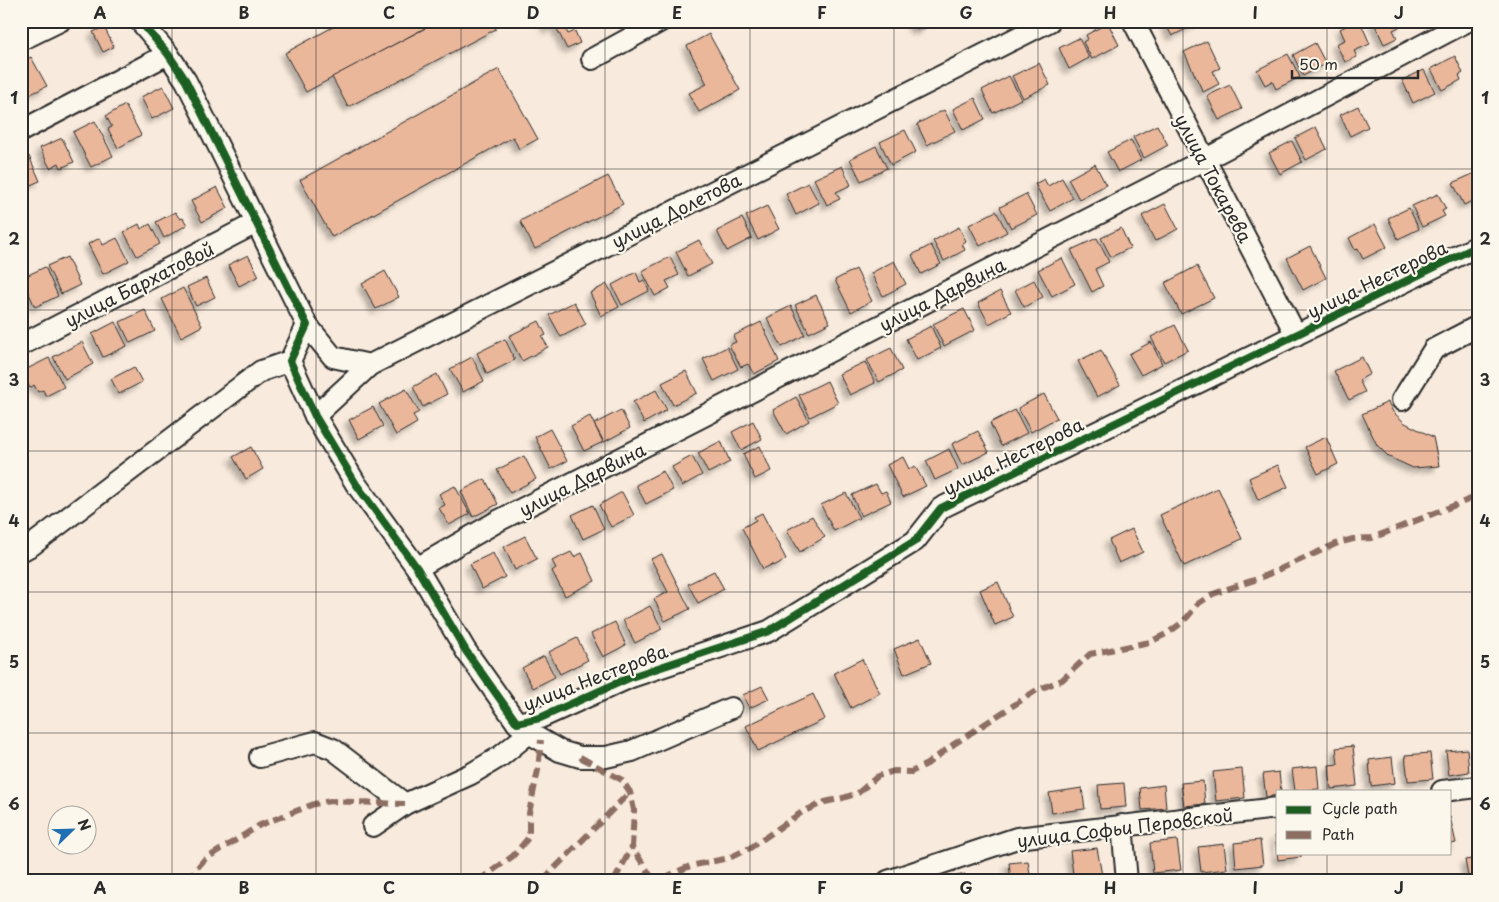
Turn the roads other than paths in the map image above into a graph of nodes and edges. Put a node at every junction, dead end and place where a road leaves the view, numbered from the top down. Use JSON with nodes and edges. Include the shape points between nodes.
{"nodes":[{"id":1,"x":60,"y":21,"type":"edge"},
{"id":2,"x":140,"y":21,"type":"edge"},
{"id":3,"x":661,"y":21,"type":"edge"},
{"id":4,"x":1050,"y":21,"type":"edge"},
{"id":5,"x":1133,"y":21,"type":"edge"},
{"id":6,"x":1468,"y":21,"type":"edge"},
{"id":7,"x":21,"y":40,"type":"edge"},
{"id":8,"x":168,"y":54,"type":"junction"},
{"id":9,"x":592,"y":58,"type":"dead end"},
{"id":10,"x":21,"y":131,"type":"edge"},
{"id":11,"x":1204,"y":160,"type":"junction"},
{"id":12,"x":256,"y":224,"type":"junction"},
{"id":13,"x":1478,"y":246,"type":"edge"},
{"id":14,"x":307,"y":325,"type":"junction"},
{"id":15,"x":1478,"y":326,"type":"edge"},
{"id":16,"x":1296,"y":335,"type":"junction"},
{"id":17,"x":21,"y":345,"type":"edge"},
{"id":18,"x":290,"y":361,"type":"junction"},
{"id":19,"x":370,"y":364,"type":"junction"},
{"id":20,"x":1402,"y":400,"type":"dead end"},
{"id":21,"x":314,"y":416,"type":"junction"},
{"id":22,"x":21,"y":551,"type":"edge"},
{"id":23,"x":417,"y":568,"type":"junction"},
{"id":24,"x":732,"y":708,"type":"dead end"},
{"id":25,"x":523,"y":728,"type":"junction"},
{"id":26,"x":260,"y":757,"type":"dead end"},
{"id":27,"x":1478,"y":787,"type":"edge"},
{"id":28,"x":1451,"y":790,"type":"edge"},
{"id":29,"x":405,"y":804,"type":"junction"},
{"id":30,"x":1276,"y":808,"type":"edge"},
{"id":31,"x":1122,"y":825,"type":"junction"},
{"id":32,"x":373,"y":826,"type":"dead end"},
{"id":33,"x":888,"y":881,"type":"edge"},
{"id":34,"x":1127,"y":881,"type":"edge"}],
"edges":[{"from":1,"to":7,"type":"street"},
{"from":2,"to":8,"type":"street"},
{"from":3,"to":9,"type":"street"},
{"from":4,"to":19,"type":"street","name":"улица Долетова"},
{"from":5,"to":11,"type":"street","name":"улица Токарева"},
{"from":6,"to":11,"type":"street","name":"улица Дарвина"},
{"from":8,"to":10,"type":"street"},
{"from":8,"to":12,"type":"street","via":[[186,81]]},
{"from":11,"to":16,"type":"street","name":"улица Токарева"},
{"from":11,"to":23,"type":"street","name":"улица Дарвина","via":[[498,521]]},
{"from":12,"to":14,"type":"street"},
{"from":12,"to":17,"type":"street","name":"улица Бархатовой"},
{"from":13,"to":16,"type":"street","name":"улица Нестерова"},
{"from":14,"to":18,"type":"street"},
{"from":14,"to":19,"type":"street","via":[[332,357]]},
{"from":15,"to":20,"type":"street","via":[[1434,349]]},
{"from":16,"to":25,"type":"street","name":"улица Нестерова","via":[[941,508],[915,541],[769,631],[631,676]]},
{"from":18,"to":21,"type":"street"},
{"from":18,"to":22,"type":"street","via":[[261,370]]},
{"from":19,"to":21,"type":"street","name":"улица Долетова"},
{"from":21,"to":23,"type":"street","via":[[356,484]]},
{"from":23,"to":25,"type":"street","via":[[466,651]]},
{"from":24,"to":25,"type":"street","via":[[632,751],[606,757],[580,757],[560,751]]},
{"from":25,"to":29,"type":"street","via":[[501,756],[471,774]]},
{"from":26,"to":29,"type":"street","via":[[316,742],[333,749]]},
{"from":27,"to":28,"type":"street"},
{"from":29,"to":32,"type":"street"},
{"from":30,"to":31,"type":"street","name":"улица Софьи Перовской"},
{"from":31,"to":33,"type":"street","name":"улица Софьи Перовской","via":[[1017,838]]},
{"from":31,"to":34,"type":"street"}]}
